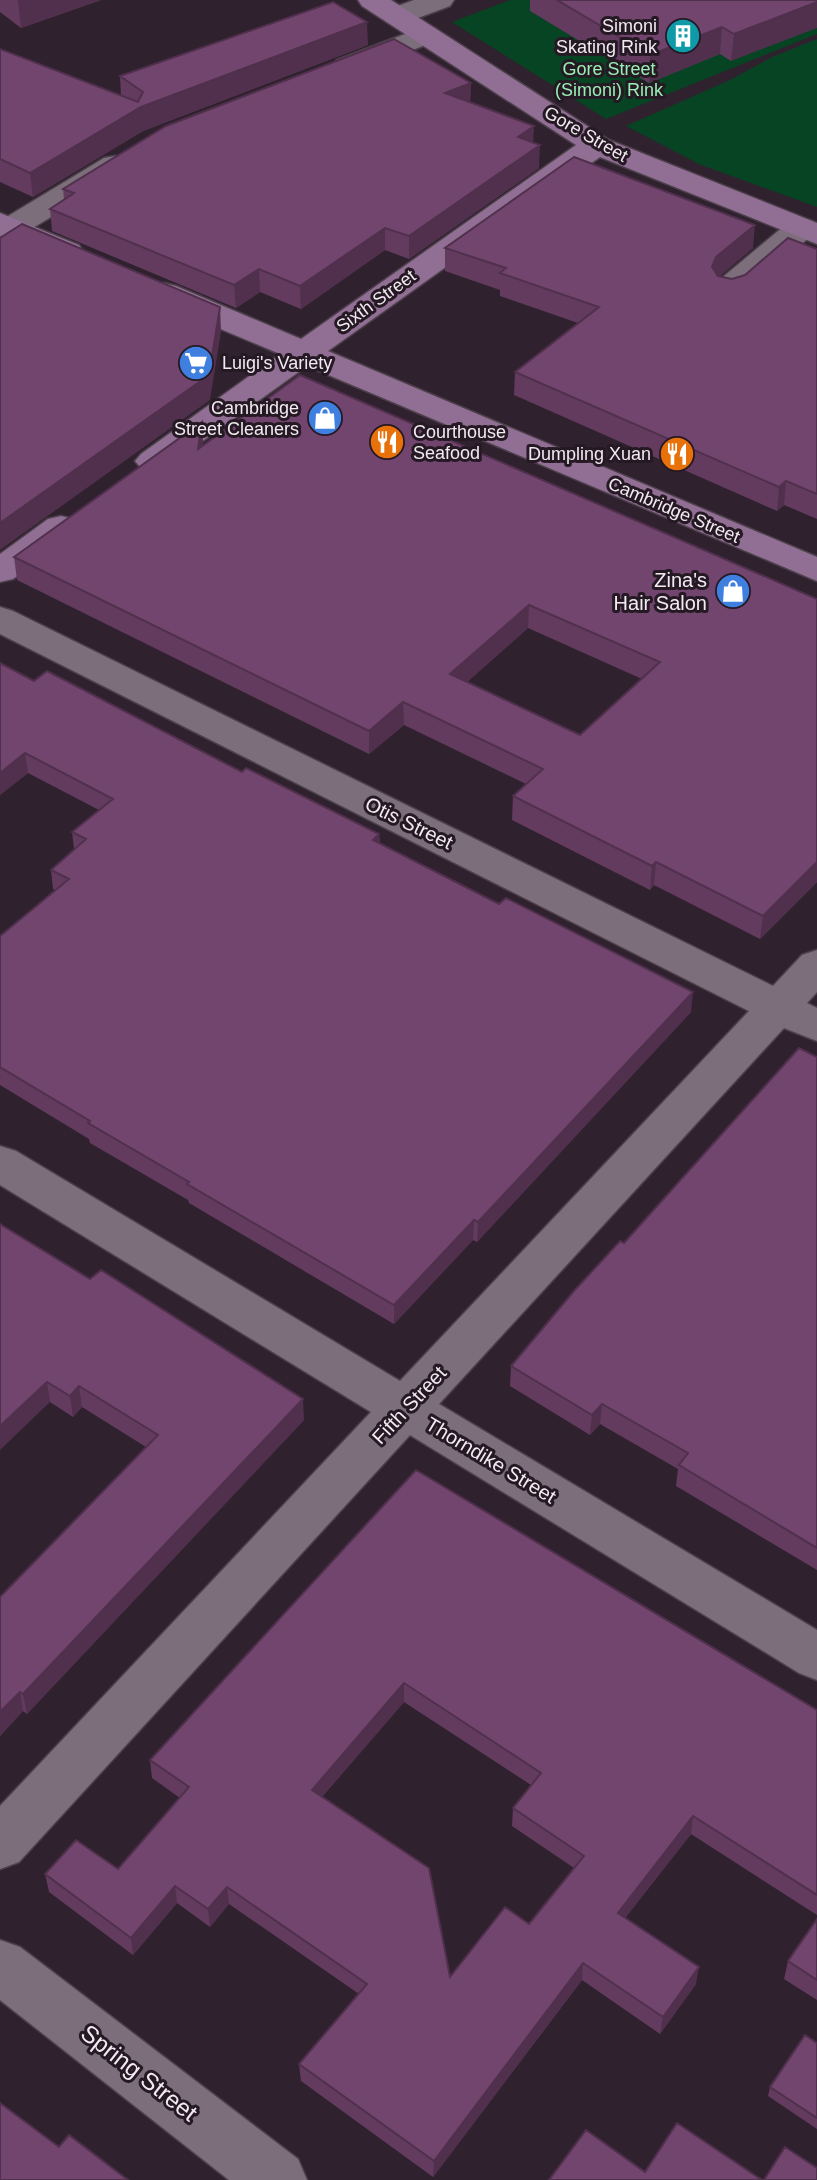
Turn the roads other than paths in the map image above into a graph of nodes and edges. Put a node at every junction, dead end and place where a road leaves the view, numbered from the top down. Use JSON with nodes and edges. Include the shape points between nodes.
{"nodes":[{"id":1,"x":372,"y":0,"type":"edge"},
{"id":2,"x":440,"y":0,"type":"edge"},
{"id":3,"x":397,"y":16,"type":"junction"},
{"id":4,"x":426,"y":35,"type":"junction"},
{"id":5,"x":321,"y":76,"type":"edge"},
{"id":6,"x":598,"y":146,"type":"junction"},
{"id":7,"x":143,"y":148,"type":"edge"},
{"id":8,"x":4,"y":228,"type":"edge"},
{"id":9,"x":809,"y":231,"type":"edge"},
{"id":10,"x":729,"y":289,"type":"edge"},
{"id":11,"x":304,"y":352,"type":"junction"},
{"id":12,"x":128,"y":479,"type":"edge"},
{"id":13,"x":91,"y":506,"type":"edge"},
{"id":14,"x":817,"y":570,"type":"edge"},
{"id":15,"x":0,"y":571,"type":"edge"},
{"id":16,"x":0,"y":619,"type":"edge"},
{"id":17,"x":817,"y":965,"type":"edge"},
{"id":18,"x":777,"y":1007,"type":"junction"},
{"id":19,"x":817,"y":1026,"type":"edge"},
{"id":20,"x":0,"y":1163,"type":"edge"},
{"id":21,"x":406,"y":1408,"type":"junction"},
{"id":22,"x":817,"y":1657,"type":"edge"},
{"id":23,"x":0,"y":1844,"type":"edge"},
{"id":24,"x":0,"y":1966,"type":"edge"},
{"id":25,"x":277,"y":2180,"type":"edge"}],
"edges":[{"from":1,"to":3,"type":"street","name":"Gore Street"},
{"from":2,"to":3,"type":"street"},
{"from":3,"to":4,"type":"street","name":"Gore Street"},
{"from":4,"to":5,"type":"street"},
{"from":4,"to":6,"type":"street","name":"Gore Street"},
{"from":6,"to":9,"type":"street","name":"Gore Street"},
{"from":6,"to":11,"type":"street","name":"Sixth Street"},
{"from":7,"to":8,"type":"street"},
{"from":8,"to":11,"type":"street","name":"Cambridge Street"},
{"from":9,"to":10,"type":"street"},
{"from":11,"to":12,"type":"street","name":"Sixth Street"},
{"from":11,"to":14,"type":"street","name":"Cambridge Street"},
{"from":13,"to":15,"type":"street"},
{"from":16,"to":18,"type":"street","name":"Otis Street"},
{"from":17,"to":18,"type":"street","name":"Fifth Street"},
{"from":18,"to":19,"type":"street","name":"Otis Street"},
{"from":18,"to":21,"type":"street","name":"Fifth Street"},
{"from":20,"to":21,"type":"street","name":"Thorndike Street"},
{"from":21,"to":22,"type":"street","name":"Thorndike Street"},
{"from":21,"to":23,"type":"street","name":"Fifth Street"},
{"from":24,"to":25,"type":"street","name":"Spring Street"}]}
